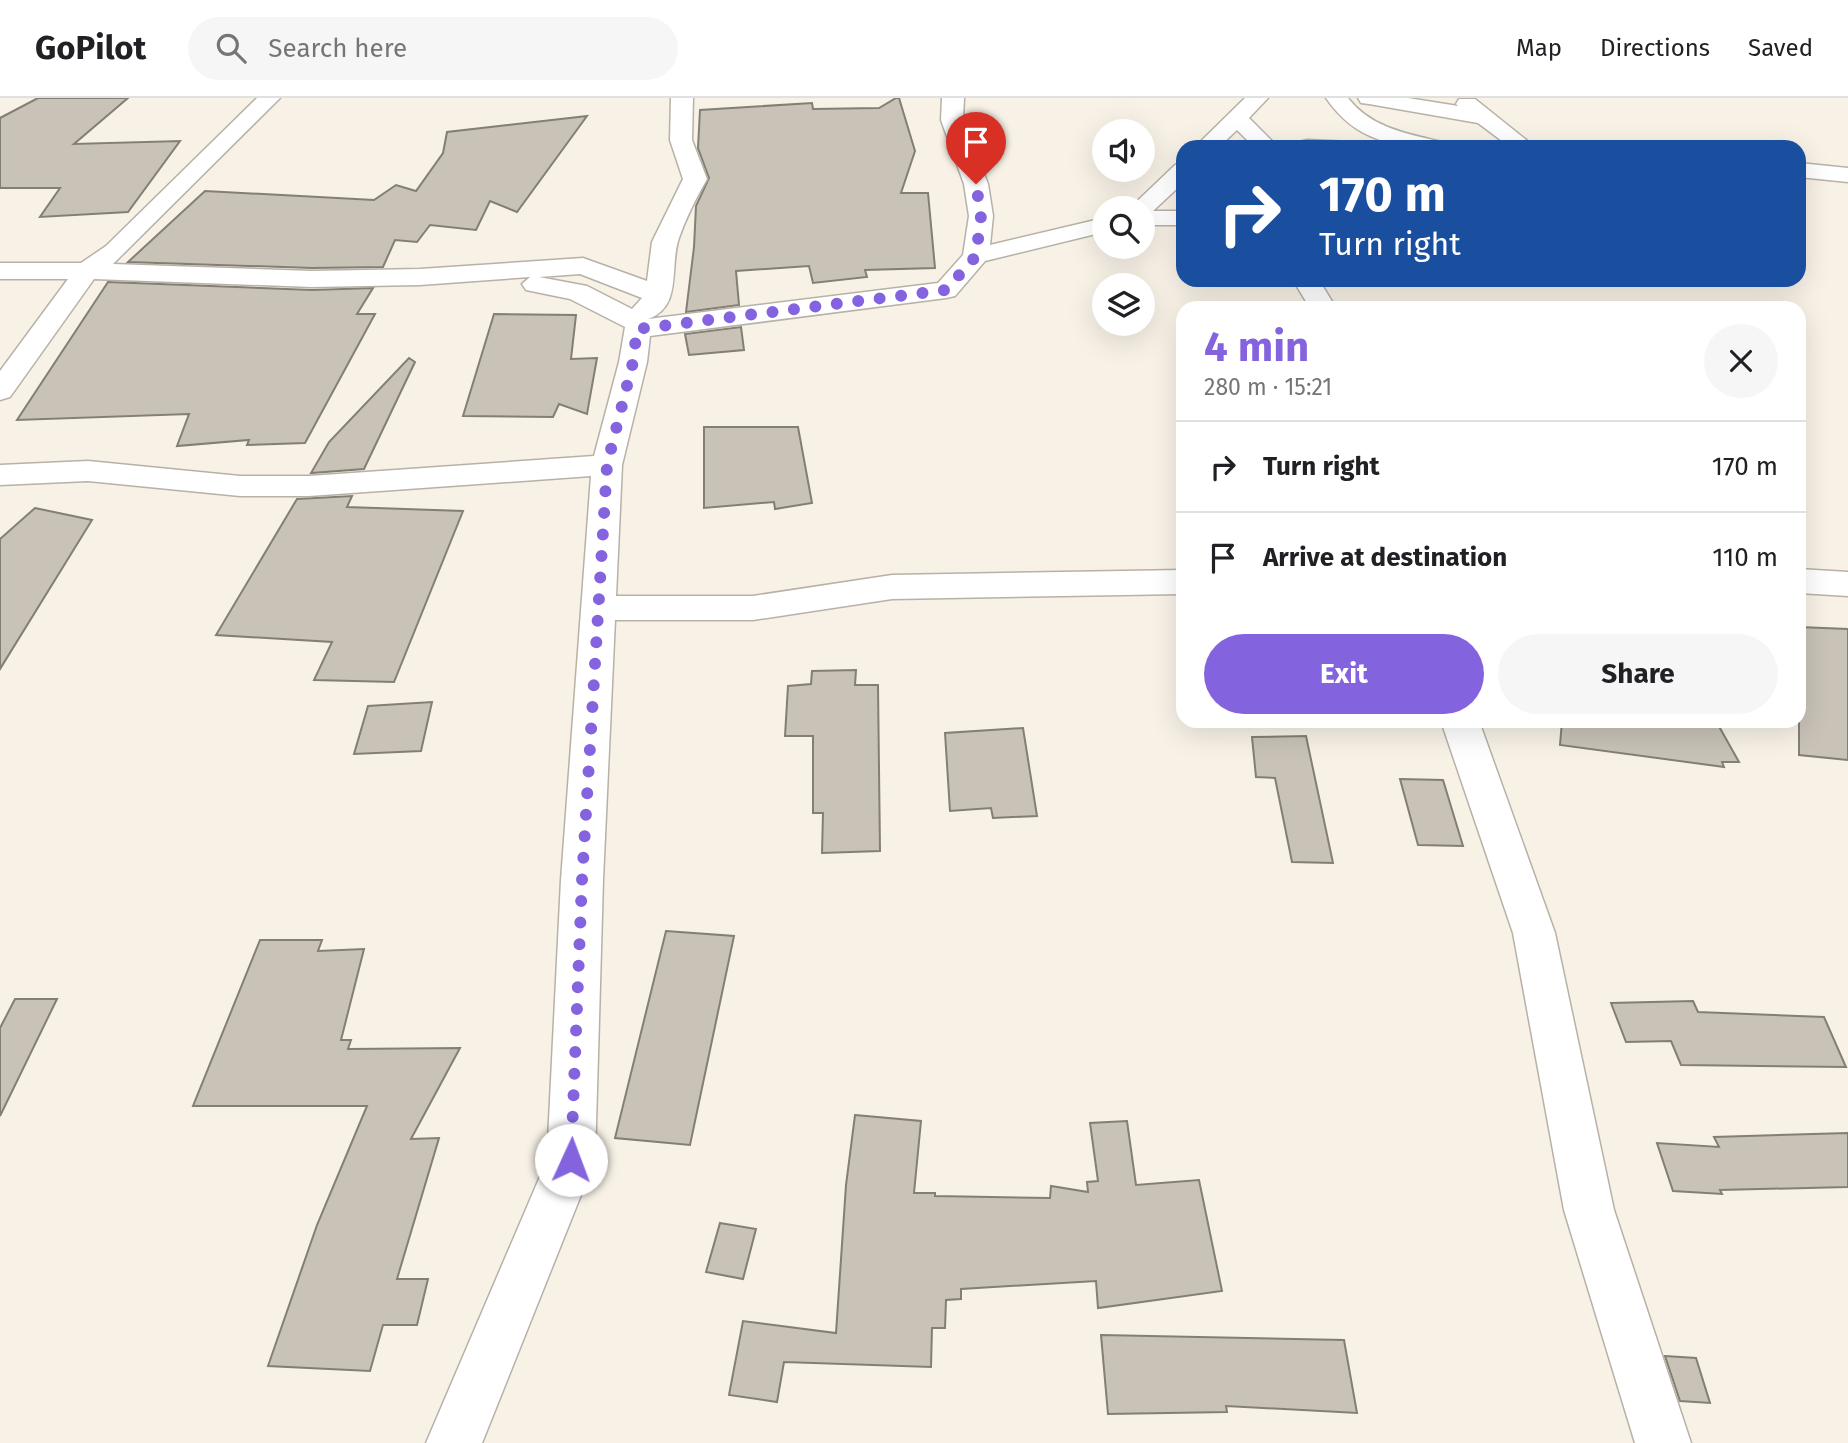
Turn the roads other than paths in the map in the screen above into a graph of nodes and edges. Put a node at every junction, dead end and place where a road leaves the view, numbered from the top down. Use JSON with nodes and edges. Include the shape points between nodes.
{"nodes":[{"id":1,"x":269,"y":98,"type":"edge"},
{"id":2,"x":682,"y":98,"type":"edge"},
{"id":3,"x":953,"y":98,"type":"edge"},
{"id":4,"x":1257,"y":98,"type":"edge"},
{"id":5,"x":1337,"y":98,"type":"edge"},
{"id":6,"x":1368,"y":98,"type":"edge"},
{"id":7,"x":1458,"y":98,"type":"edge"},
{"id":8,"x":1236,"y":117,"type":"junction"},
{"id":9,"x":1487,"y":118,"type":"junction"},
{"id":10,"x":1213,"y":140,"type":"edge"},
{"id":11,"x":1260,"y":140,"type":"edge"},
{"id":12,"x":1408,"y":140,"type":"edge"},
{"id":13,"x":1515,"y":140,"type":"edge"},
{"id":14,"x":1806,"y":171,"type":"edge"},
{"id":15,"x":1176,"y":176,"type":"edge"},
{"id":16,"x":1848,"y":176,"type":"edge"},
{"id":17,"x":1155,"y":196,"type":"edge"},
{"id":18,"x":1155,"y":218,"type":"edge"},
{"id":19,"x":1176,"y":218,"type":"edge"},
{"id":20,"x":1092,"y":228,"type":"edge"},
{"id":21,"x":976,"y":256,"type":"junction"},
{"id":22,"x":0,"y":271,"type":"edge"},
{"id":23,"x":87,"y":271,"type":"junction"},
{"id":24,"x":499,"y":272,"type":"junction"},
{"id":25,"x":659,"y":295,"type":"junction"},
{"id":26,"x":636,"y":325,"type":"junction"},
{"id":27,"x":0,"y":391,"type":"edge"},
{"id":28,"x":607,"y":465,"type":"junction"},
{"id":29,"x":0,"y":475,"type":"edge"},
{"id":30,"x":1806,"y":581,"type":"edge"},
{"id":31,"x":1176,"y":583,"type":"edge"},
{"id":32,"x":1848,"y":584,"type":"edge"},
{"id":33,"x":599,"y":608,"type":"junction"},
{"id":34,"x":1462,"y":728,"type":"edge"},
{"id":35,"x":454,"y":1443,"type":"edge"},
{"id":36,"x":1663,"y":1443,"type":"edge"}],
"edges":[{"from":1,"to":23,"type":"street","via":[[115,251]]},
{"from":2,"to":25,"type":"street","via":[[681,140],[695,179],[665,242]]},
{"from":3,"to":21,"type":"street","via":[[952,120],[976,184],[981,216]]},
{"from":4,"to":8,"type":"street"},
{"from":5,"to":12,"type":"street","via":[[1356,122]]},
{"from":6,"to":9,"type":"street"},
{"from":7,"to":9,"type":"street"},
{"from":8,"to":10,"type":"street"},
{"from":8,"to":11,"type":"street"},
{"from":9,"to":13,"type":"street"},
{"from":14,"to":16,"type":"street"},
{"from":15,"to":17,"type":"street"},
{"from":18,"to":19,"type":"street"},
{"from":20,"to":21,"type":"street"},
{"from":21,"to":26,"type":"street","via":[[946,290]]},
{"from":22,"to":23,"type":"street"},
{"from":23,"to":24,"type":"street","via":[[312,279]]},
{"from":23,"to":27,"type":"street"},
{"from":24,"to":25,"type":"street","via":[[583,266]]},
{"from":24,"to":26,"type":"street","via":[[578,292]]},
{"from":25,"to":26,"type":"street"},
{"from":26,"to":28,"type":"street","via":[[633,362]]},
{"from":28,"to":29,"type":"street","via":[[309,486],[240,486],[88,471]]},
{"from":28,"to":33,"type":"street"},
{"from":30,"to":32,"type":"street"},
{"from":31,"to":33,"type":"street","via":[[892,587],[753,608]]},
{"from":33,"to":35,"type":"street","via":[[571,1160]]},
{"from":34,"to":36,"type":"street","via":[[1534,933],[1589,1210]]}]}
